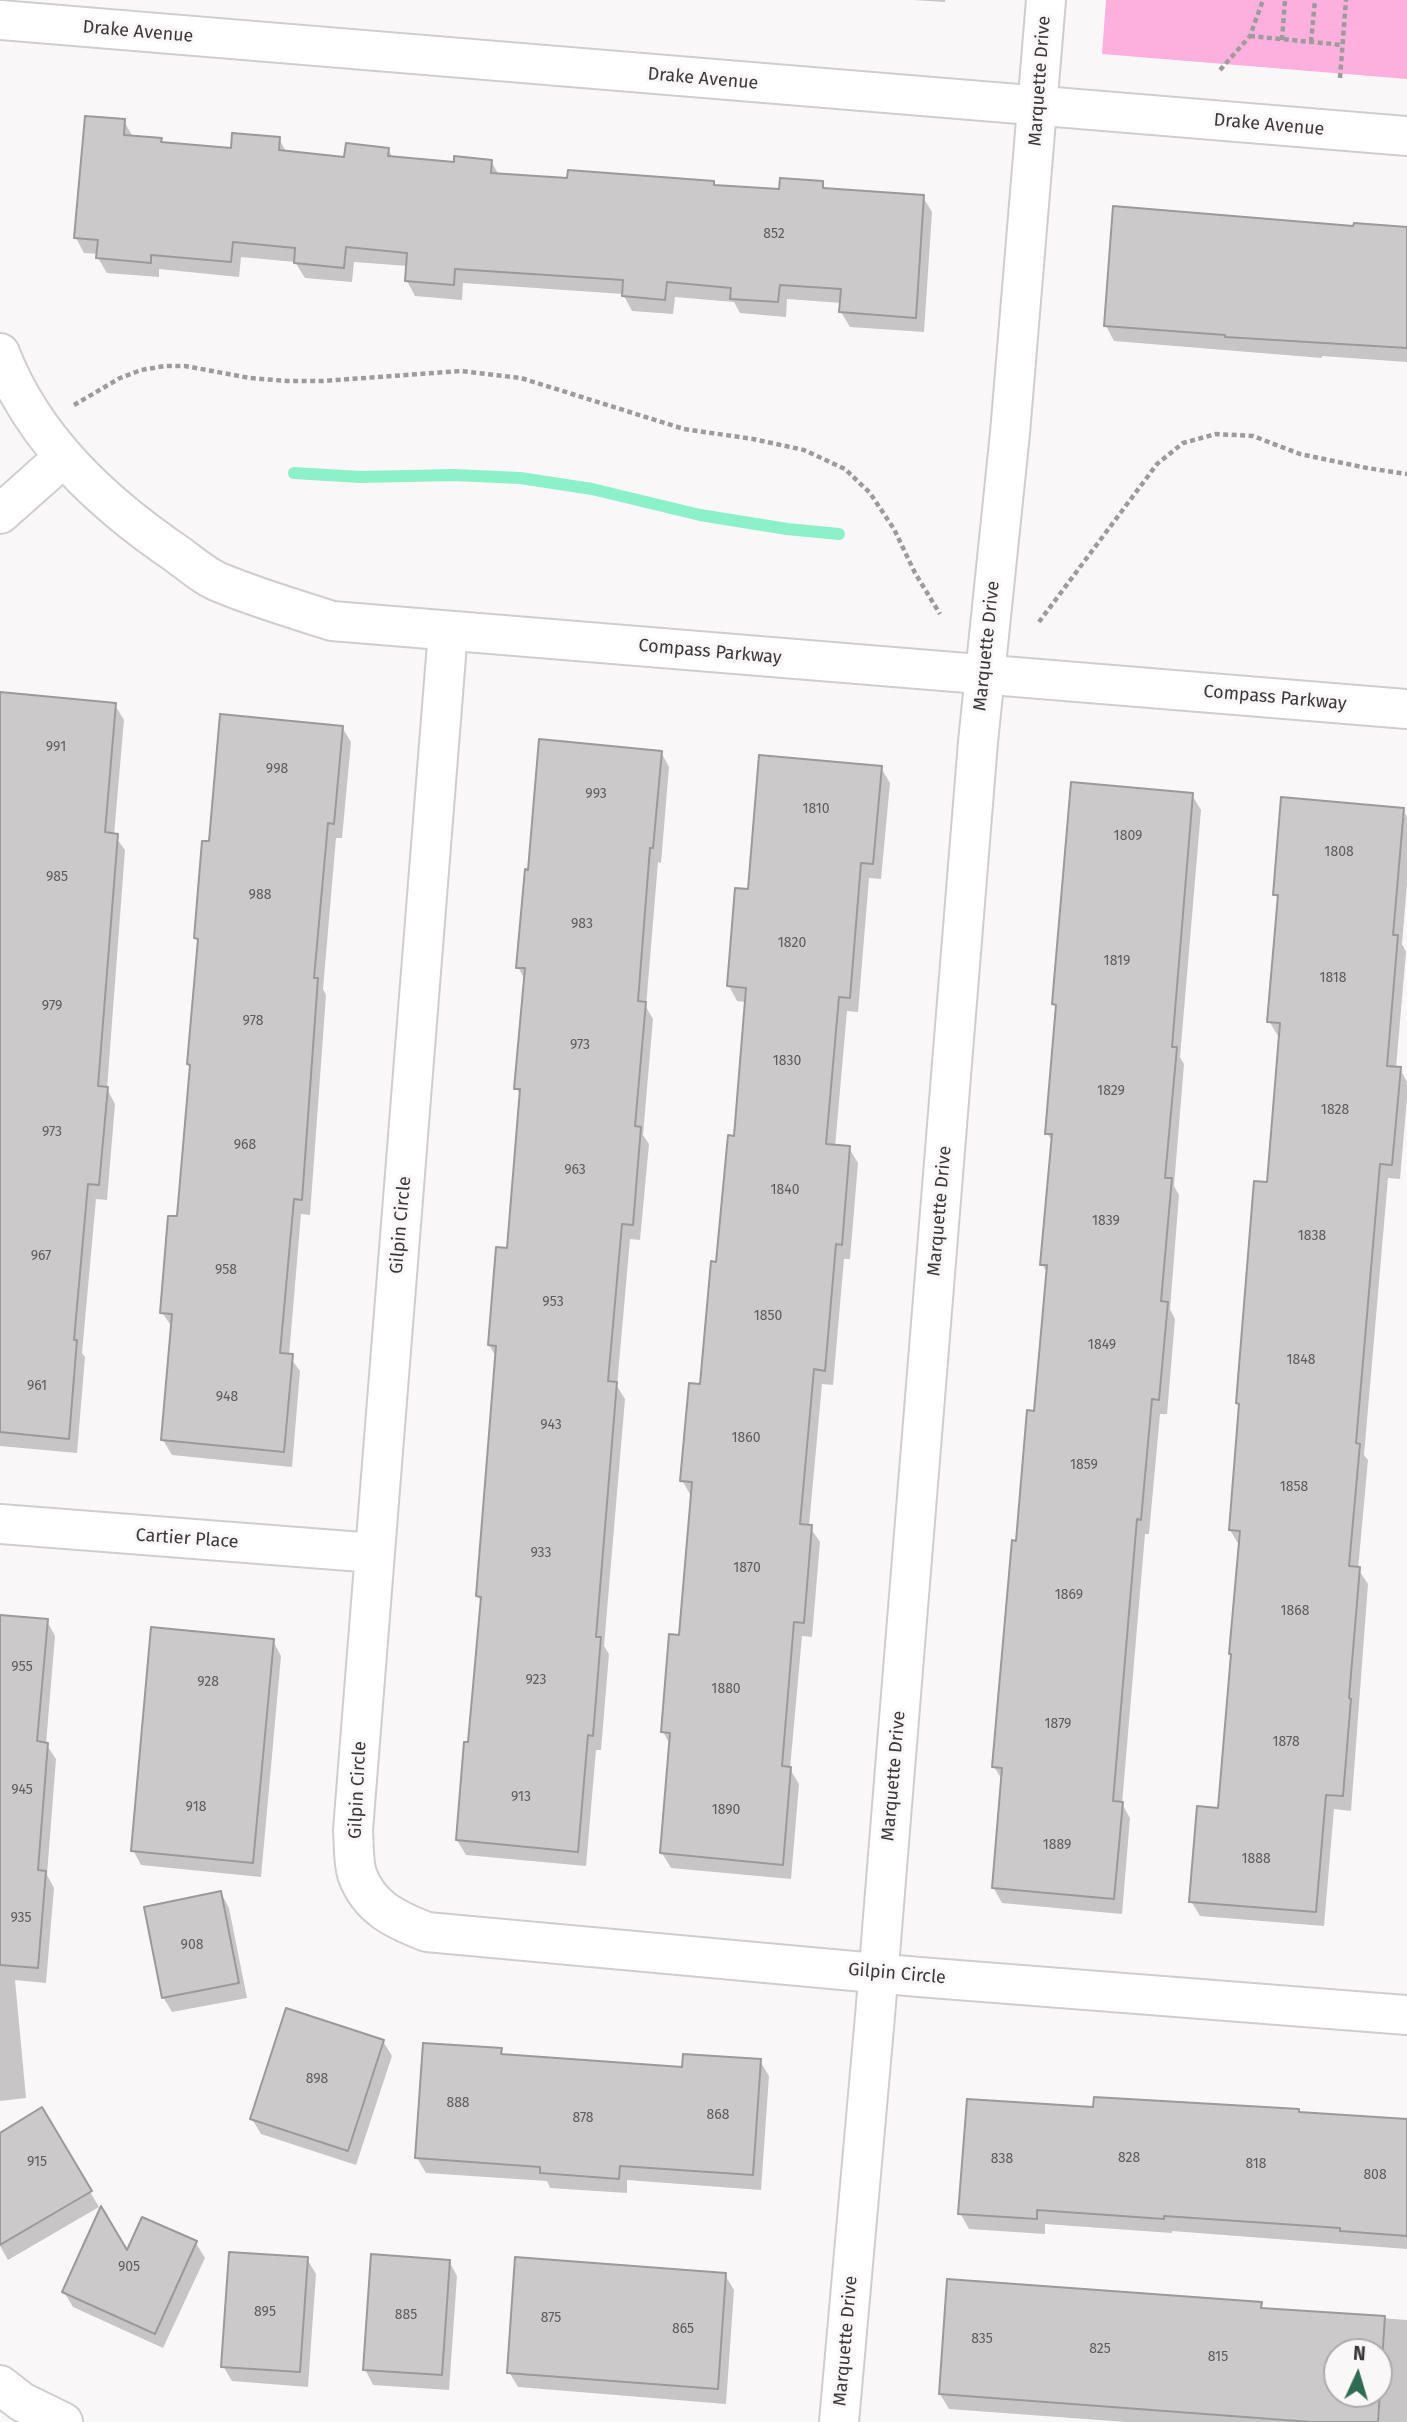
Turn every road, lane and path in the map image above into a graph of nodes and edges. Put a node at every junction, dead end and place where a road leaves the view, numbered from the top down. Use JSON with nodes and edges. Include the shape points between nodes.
{"nodes":[{"id":1,"x":1046,"y":0,"type":"edge"},
{"id":2,"x":1263,"y":0,"type":"edge"},
{"id":3,"x":1285,"y":0,"type":"edge"},
{"id":4,"x":1315,"y":0,"type":"edge"},
{"id":5,"x":1346,"y":0,"type":"edge"},
{"id":6,"x":0,"y":20,"type":"edge"},
{"id":7,"x":1250,"y":36,"type":"junction"},
{"id":8,"x":1282,"y":40,"type":"junction"},
{"id":9,"x":1311,"y":42,"type":"junction"},
{"id":10,"x":1343,"y":45,"type":"junction"},
{"id":11,"x":1220,"y":70,"type":"dead end"},
{"id":12,"x":1340,"y":78,"type":"dead end"},
{"id":13,"x":1038,"y":106,"type":"junction"},
{"id":14,"x":1407,"y":136,"type":"edge"},
{"id":15,"x":0,"y":353,"type":"edge"},
{"id":16,"x":71,"y":408,"type":"dead end"},
{"id":17,"x":63,"y":458,"type":"junction"},
{"id":18,"x":1407,"y":474,"type":"edge"},
{"id":19,"x":0,"y":514,"type":"edge"},
{"id":20,"x":940,"y":614,"type":"dead end"},
{"id":21,"x":1039,"y":622,"type":"dead end"},
{"id":22,"x":448,"y":631,"type":"junction"},
{"id":23,"x":984,"y":674,"type":"junction"},
{"id":24,"x":1407,"y":709,"type":"edge"},
{"id":25,"x":0,"y":1524,"type":"edge"},
{"id":26,"x":375,"y":1553,"type":"junction"},
{"id":27,"x":879,"y":1973,"type":"junction"},
{"id":28,"x":1407,"y":2015,"type":"edge"},
{"id":29,"x":0,"y":2385,"type":"edge"},
{"id":30,"x":63,"y":2422,"type":"edge"},
{"id":31,"x":839,"y":2422,"type":"edge"}],
"edges":[{"from":1,"to":13,"type":"street","name":"Marquette Drive"},
{"from":2,"to":7,"type":"path"},
{"from":3,"to":8,"type":"path"},
{"from":4,"to":9,"type":"path"},
{"from":5,"to":10,"type":"path"},
{"from":6,"to":13,"type":"street","name":"Drake Avenue"},
{"from":7,"to":8,"type":"path"},
{"from":7,"to":11,"type":"path"},
{"from":8,"to":9,"type":"path"},
{"from":9,"to":10,"type":"path"},
{"from":10,"to":12,"type":"path"},
{"from":13,"to":14,"type":"street","name":"Drake Avenue"},
{"from":13,"to":23,"type":"street","name":"Marquette Drive"},
{"from":15,"to":17,"type":"street","name":"Compass Parkway","via":[[41,430]]},
{"from":16,"to":20,"type":"path","via":[[120,379],[165,366],[287,381],[461,371],[521,377],[684,429],[804,450],[845,470],[870,494],[894,529]]},
{"from":17,"to":19,"type":"street"},
{"from":17,"to":22,"type":"street","name":"Compass Parkway","via":[[135,526],[218,582],[332,621]]},
{"from":18,"to":21,"type":"path","via":[[1300,454],[1253,436],[1216,434],[1183,443],[1157,464]]},
{"from":22,"to":23,"type":"street","name":"Compass Parkway"},
{"from":22,"to":26,"type":"street","name":"Gilpin Circle"},
{"from":23,"to":24,"type":"street","name":"Compass Parkway"},
{"from":23,"to":27,"type":"street","name":"Marquette Drive"},
{"from":25,"to":26,"type":"street","name":"Cartier Place"},
{"from":26,"to":27,"type":"street","name":"Gilpin Circle","via":[[353,1830],[357,1872],[370,1898],[396,1920],[427,1932]]},
{"from":27,"to":28,"type":"street","name":"Gilpin Circle"},
{"from":27,"to":31,"type":"street","name":"Marquette Drive"},
{"from":29,"to":30,"type":"street","via":[[22,2402]]}]}
